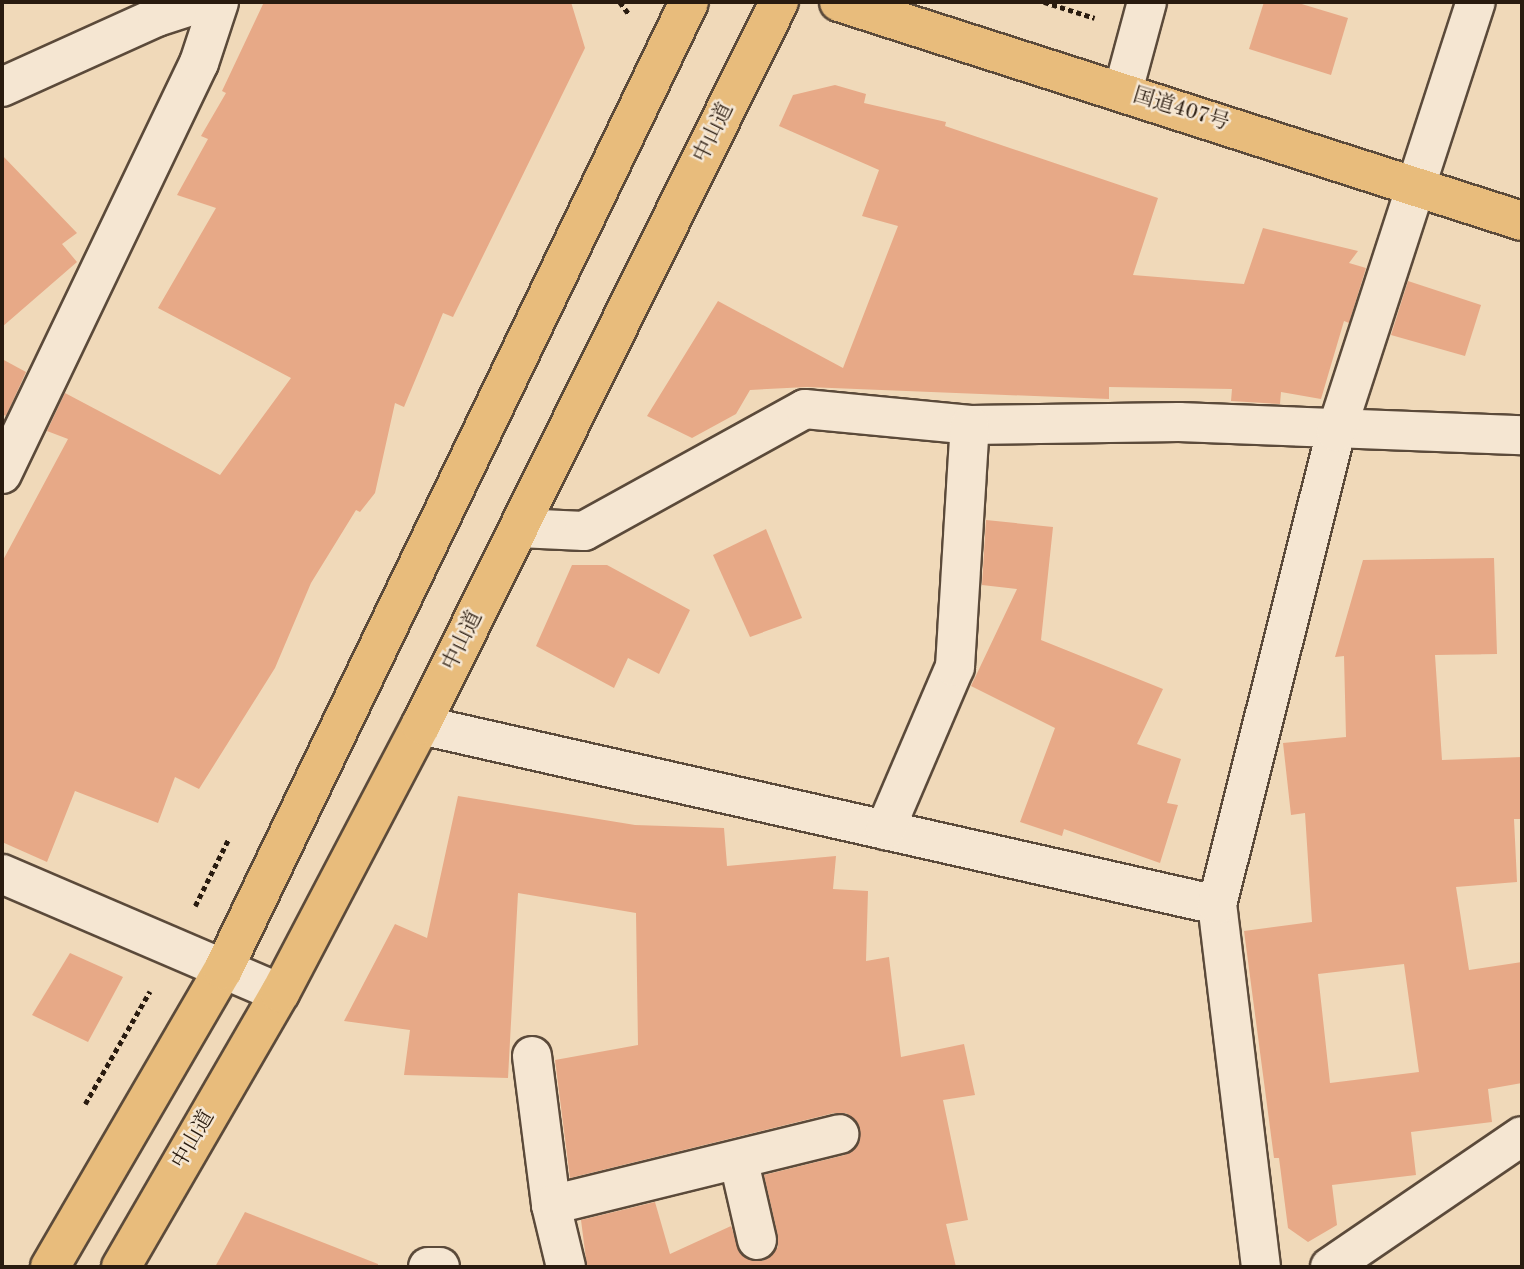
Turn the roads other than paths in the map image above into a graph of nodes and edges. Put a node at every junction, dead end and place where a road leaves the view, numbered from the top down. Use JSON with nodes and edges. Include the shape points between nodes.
{"nodes":[{"id":1,"x":203,"y":2,"type":"edge"},
{"id":2,"x":219,"y":2,"type":"edge"},
{"id":3,"x":689,"y":2,"type":"edge"},
{"id":4,"x":779,"y":2,"type":"edge"},
{"id":5,"x":839,"y":2,"type":"edge"},
{"id":6,"x":1147,"y":2,"type":"edge"},
{"id":7,"x":1476,"y":2,"type":"edge"},
{"id":8,"x":2,"y":88,"type":"edge"},
{"id":9,"x":1123,"y":92,"type":"junction"},
{"id":10,"x":1415,"y":183,"type":"junction"},
{"id":11,"x":1522,"y":221,"type":"edge"},
{"id":12,"x":970,"y":425,"type":"junction"},
{"id":13,"x":1336,"y":432,"type":"junction"},
{"id":14,"x":1522,"y":435,"type":"edge"},
{"id":15,"x":2,"y":474,"type":"edge"},
{"id":16,"x":519,"y":528,"type":"junction"},
{"id":17,"x":421,"y":725,"type":"junction"},
{"id":18,"x":885,"y":830,"type":"junction"},
{"id":19,"x":2,"y":874,"type":"edge"},
{"id":20,"x":1217,"y":905,"type":"junction"},
{"id":21,"x":223,"y":970,"type":"junction"},
{"id":22,"x":280,"y":992,"type":"junction"},
{"id":23,"x":532,"y":1056,"type":"dead end"},
{"id":24,"x":839,"y":1134,"type":"dead end"},
{"id":25,"x":1522,"y":1136,"type":"edge"},
{"id":26,"x":739,"y":1162,"type":"junction"},
{"id":27,"x":551,"y":1205,"type":"junction"},
{"id":28,"x":757,"y":1240,"type":"dead end"},
{"id":29,"x":50,"y":1267,"type":"edge"},
{"id":30,"x":121,"y":1267,"type":"edge"},
{"id":31,"x":428,"y":1267,"type":"edge"},
{"id":32,"x":440,"y":1267,"type":"edge"},
{"id":33,"x":565,"y":1267,"type":"edge"},
{"id":34,"x":1261,"y":1267,"type":"edge"},
{"id":35,"x":1330,"y":1267,"type":"edge"}],
"edges":[{"from":1,"to":8,"type":"street","via":[[157,17]]},
{"from":2,"to":15,"type":"street","via":[[199,63]]},
{"from":3,"to":21,"type":"highway"},
{"from":4,"to":16,"type":"highway","name":"中山道"},
{"from":5,"to":9,"type":"highway","name":"国道407号"},
{"from":6,"to":9,"type":"street"},
{"from":7,"to":10,"type":"street"},
{"from":9,"to":10,"type":"highway","name":"国道407号"},
{"from":10,"to":11,"type":"highway","name":"国道407号"},
{"from":10,"to":13,"type":"street"},
{"from":12,"to":13,"type":"street","via":[[1179,422]]},
{"from":12,"to":16,"type":"street","via":[[805,409],[584,531]]},
{"from":12,"to":18,"type":"street","via":[[955,667]]},
{"from":13,"to":14,"type":"street"},
{"from":13,"to":20,"type":"street"},
{"from":16,"to":17,"type":"highway","name":"中山道"},
{"from":17,"to":18,"type":"street"},
{"from":17,"to":22,"type":"highway","name":"中山道"},
{"from":18,"to":20,"type":"street"},
{"from":19,"to":21,"type":"street"},
{"from":20,"to":34,"type":"street"},
{"from":21,"to":22,"type":"street"},
{"from":21,"to":29,"type":"highway"},
{"from":22,"to":30,"type":"highway","name":"中山道"},
{"from":23,"to":27,"type":"street"},
{"from":24,"to":26,"type":"street"},
{"from":25,"to":35,"type":"street"},
{"from":26,"to":27,"type":"street"},
{"from":26,"to":28,"type":"street"},
{"from":27,"to":33,"type":"street"},
{"from":31,"to":32,"type":"street"}]}
